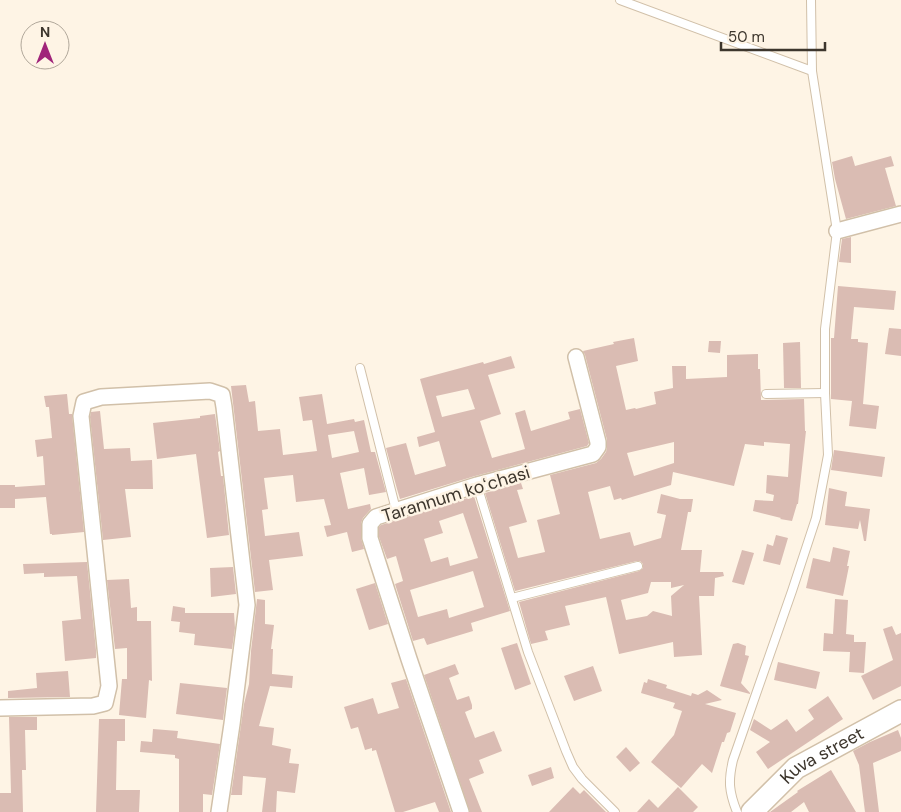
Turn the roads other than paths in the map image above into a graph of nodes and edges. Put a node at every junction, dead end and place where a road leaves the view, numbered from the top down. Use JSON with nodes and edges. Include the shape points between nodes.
{"nodes":[{"id":1,"x":620,"y":0,"type":"edge"},
{"id":2,"x":811,"y":0,"type":"edge"},
{"id":3,"x":812,"y":71,"type":"junction"},
{"id":4,"x":901,"y":214,"type":"edge"},
{"id":5,"x":837,"y":231,"type":"junction"},
{"id":6,"x":576,"y":357,"type":"dead end"},
{"id":7,"x":360,"y":368,"type":"dead end"},
{"id":8,"x":824,"y":393,"type":"junction"},
{"id":9,"x":766,"y":394,"type":"dead end"},
{"id":10,"x":477,"y":485,"type":"junction"},
{"id":11,"x":396,"y":510,"type":"junction"},
{"id":12,"x":638,"y":566,"type":"dead end"},
{"id":13,"x":512,"y":598,"type":"junction"},
{"id":14,"x":0,"y":708,"type":"edge"},
{"id":15,"x":901,"y":711,"type":"edge"},
{"id":16,"x":219,"y":812,"type":"edge"},
{"id":17,"x":461,"y":812,"type":"edge"},
{"id":18,"x":615,"y":812,"type":"edge"},
{"id":19,"x":737,"y":812,"type":"edge"},
{"id":20,"x":752,"y":812,"type":"edge"}],
"edges":[{"from":1,"to":3,"type":"lane"},
{"from":2,"to":3,"type":"lane"},
{"from":3,"to":5,"type":"lane"},
{"from":4,"to":5,"type":"street"},
{"from":5,"to":8,"type":"lane","via":[[825,329]]},
{"from":6,"to":10,"type":"street","name":"Tarannum koʻchasi","via":[[598,442],[596,451]]},
{"from":7,"to":11,"type":"lane"},
{"from":8,"to":9,"type":"lane"},
{"from":8,"to":19,"type":"lane","via":[[828,455],[816,518],[732,760],[731,797]]},
{"from":10,"to":11,"type":"street","name":"Tarannum koʻchasi"},
{"from":10,"to":13,"type":"lane"},
{"from":11,"to":17,"type":"street","name":"Tarannum koʻchasi","via":[[373,520],[370,538]]},
{"from":12,"to":13,"type":"lane"},
{"from":13,"to":18,"type":"lane","via":[[528,652],[573,766]]},
{"from":14,"to":16,"type":"street","via":[[105,703],[109,686],[81,416],[84,402],[101,397],[210,391],[222,395],[247,605]]},
{"from":15,"to":20,"type":"main road","name":"Kuva street","via":[[796,768]]}]}
